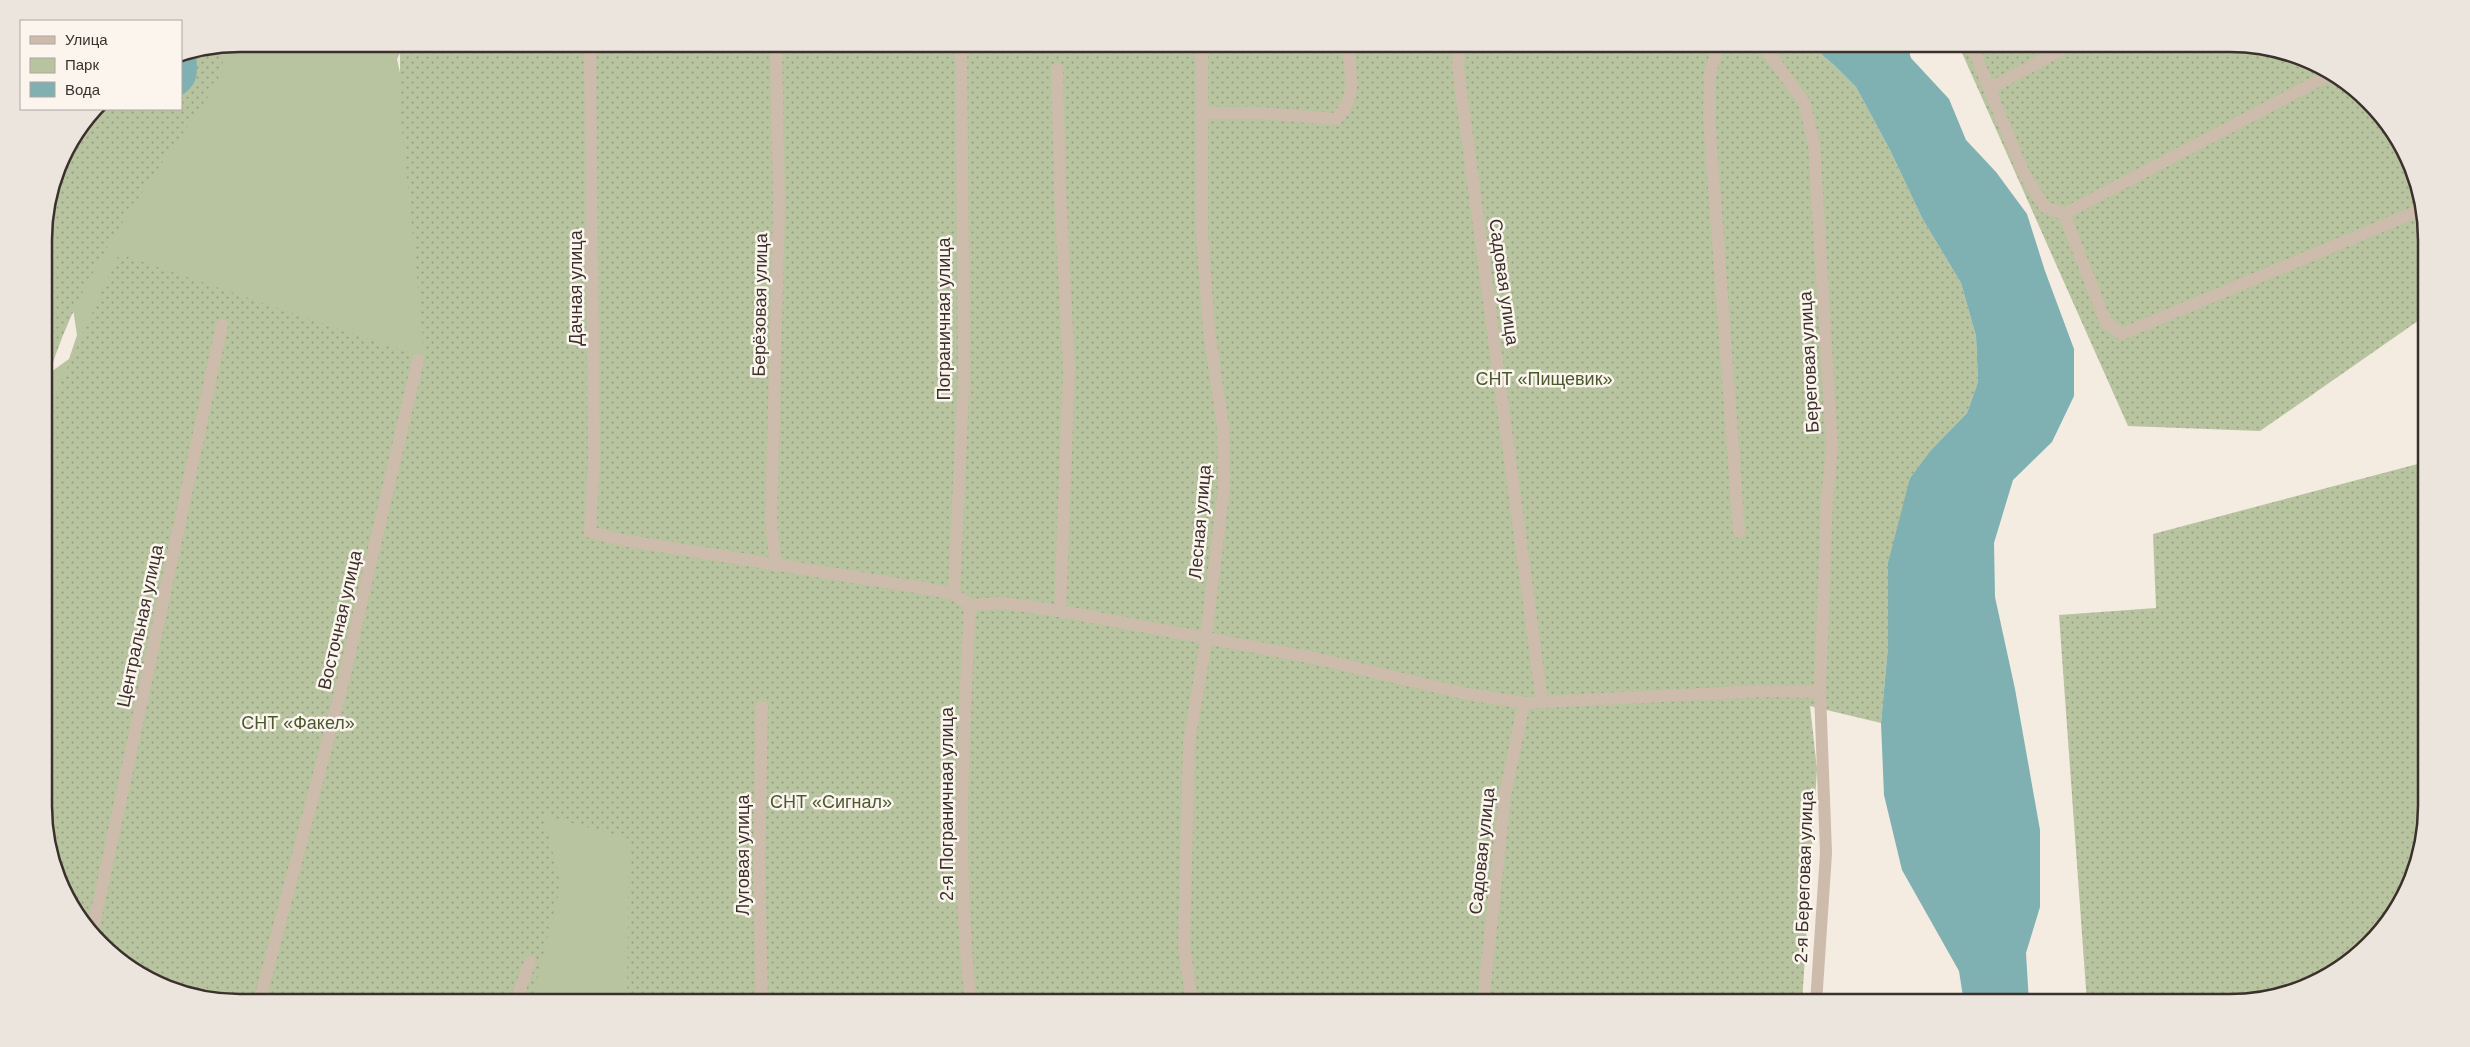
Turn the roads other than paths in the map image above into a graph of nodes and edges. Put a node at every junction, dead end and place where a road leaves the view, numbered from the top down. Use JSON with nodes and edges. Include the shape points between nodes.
{"nodes":[{"id":1,"x":590,"y":52,"type":"edge"},
{"id":2,"x":776,"y":52,"type":"edge"},
{"id":3,"x":961,"y":52,"type":"edge"},
{"id":4,"x":1202,"y":52,"type":"edge"},
{"id":5,"x":1348,"y":52,"type":"edge"},
{"id":6,"x":1459,"y":52,"type":"edge"},
{"id":7,"x":1717,"y":52,"type":"edge"},
{"id":8,"x":1768,"y":52,"type":"edge"},
{"id":9,"x":1974,"y":52,"type":"edge"},
{"id":10,"x":2057,"y":52,"type":"edge"},
{"id":11,"x":1057,"y":69,"type":"dead end"},
{"id":12,"x":2323,"y":78,"type":"edge"},
{"id":13,"x":1989,"y":89,"type":"junction"},
{"id":14,"x":1203,"y":113,"type":"junction"},
{"id":15,"x":2415,"y":212,"type":"edge"},
{"id":16,"x":2064,"y":214,"type":"junction"},
{"id":17,"x":222,"y":326,"type":"dead end"},
{"id":18,"x":418,"y":360,"type":"dead end"},
{"id":19,"x":1739,"y":532,"type":"dead end"},
{"id":20,"x":776,"y":566,"type":"junction"},
{"id":21,"x":954,"y":594,"type":"junction"},
{"id":22,"x":970,"y":605,"type":"junction"},
{"id":23,"x":1060,"y":611,"type":"junction"},
{"id":24,"x":1205,"y":638,"type":"junction"},
{"id":25,"x":1820,"y":692,"type":"junction"},
{"id":26,"x":1542,"y":702,"type":"junction"},
{"id":27,"x":1524,"y":704,"type":"junction"},
{"id":28,"x":762,"y":707,"type":"dead end"},
{"id":29,"x":94,"y":924,"type":"edge"},
{"id":30,"x":530,"y":962,"type":"dead end"},
{"id":31,"x":261,"y":994,"type":"edge"},
{"id":32,"x":518,"y":994,"type":"edge"},
{"id":33,"x":762,"y":994,"type":"edge"},
{"id":34,"x":970,"y":994,"type":"edge"},
{"id":35,"x":1191,"y":994,"type":"edge"},
{"id":36,"x":1484,"y":994,"type":"edge"},
{"id":37,"x":1817,"y":994,"type":"edge"}],
"edges":[{"from":1,"to":20,"type":"street","name":"Дачная улица","via":[[594,460],[590,532]]},
{"from":2,"to":20,"type":"street","name":"Берёзовая улица","via":[[779,208],[771,522]]},
{"from":3,"to":21,"type":"street","name":"Пограничная улица","via":[[964,369]]},
{"from":4,"to":14,"type":"street","name":"Лесная улица"},
{"from":5,"to":14,"type":"street","via":[[1350,96],[1346,109],[1336,120],[1260,113]]},
{"from":6,"to":26,"type":"street","name":"Садовая улица","via":[[1458,68]]},
{"from":7,"to":19,"type":"street","via":[[1710,73],[1709,116]]},
{"from":8,"to":25,"type":"street","name":"Береговая улица","via":[[1804,102],[1814,144],[1832,447]]},
{"from":9,"to":13,"type":"street"},
{"from":10,"to":13,"type":"street"},
{"from":11,"to":23,"type":"street","via":[[1069,370]]},
{"from":12,"to":16,"type":"street"},
{"from":13,"to":16,"type":"street","via":[[2024,174],[2045,207]]},
{"from":14,"to":24,"type":"street","name":"Лесная улица","via":[[1202,232],[1209,331],[1223,427],[1224,487]]},
{"from":15,"to":16,"type":"street","via":[[2122,334],[2106,323]]},
{"from":17,"to":29,"type":"street","name":"Центральная улица"},
{"from":18,"to":31,"type":"street","name":"Восточная улица","via":[[344,682]]},
{"from":20,"to":21,"type":"street"},
{"from":21,"to":22,"type":"street"},
{"from":22,"to":23,"type":"street","via":[[1003,603]]},
{"from":22,"to":34,"type":"street","name":"2-я Пограничная улица","via":[[961,870]]},
{"from":23,"to":24,"type":"street"},
{"from":24,"to":27,"type":"street"},
{"from":24,"to":35,"type":"street","name":"Лесная улица","via":[[1189,742],[1184,944]]},
{"from":25,"to":26,"type":"street","via":[[1762,691]]},
{"from":25,"to":37,"type":"street","name":"2-я Береговая улица","via":[[1826,853]]},
{"from":26,"to":27,"type":"street"},
{"from":27,"to":36,"type":"street","name":"Садовая улица","via":[[1505,795]]},
{"from":28,"to":33,"type":"street","name":"Луговая улица","via":[[759,862]]},
{"from":30,"to":32,"type":"street"}]}
